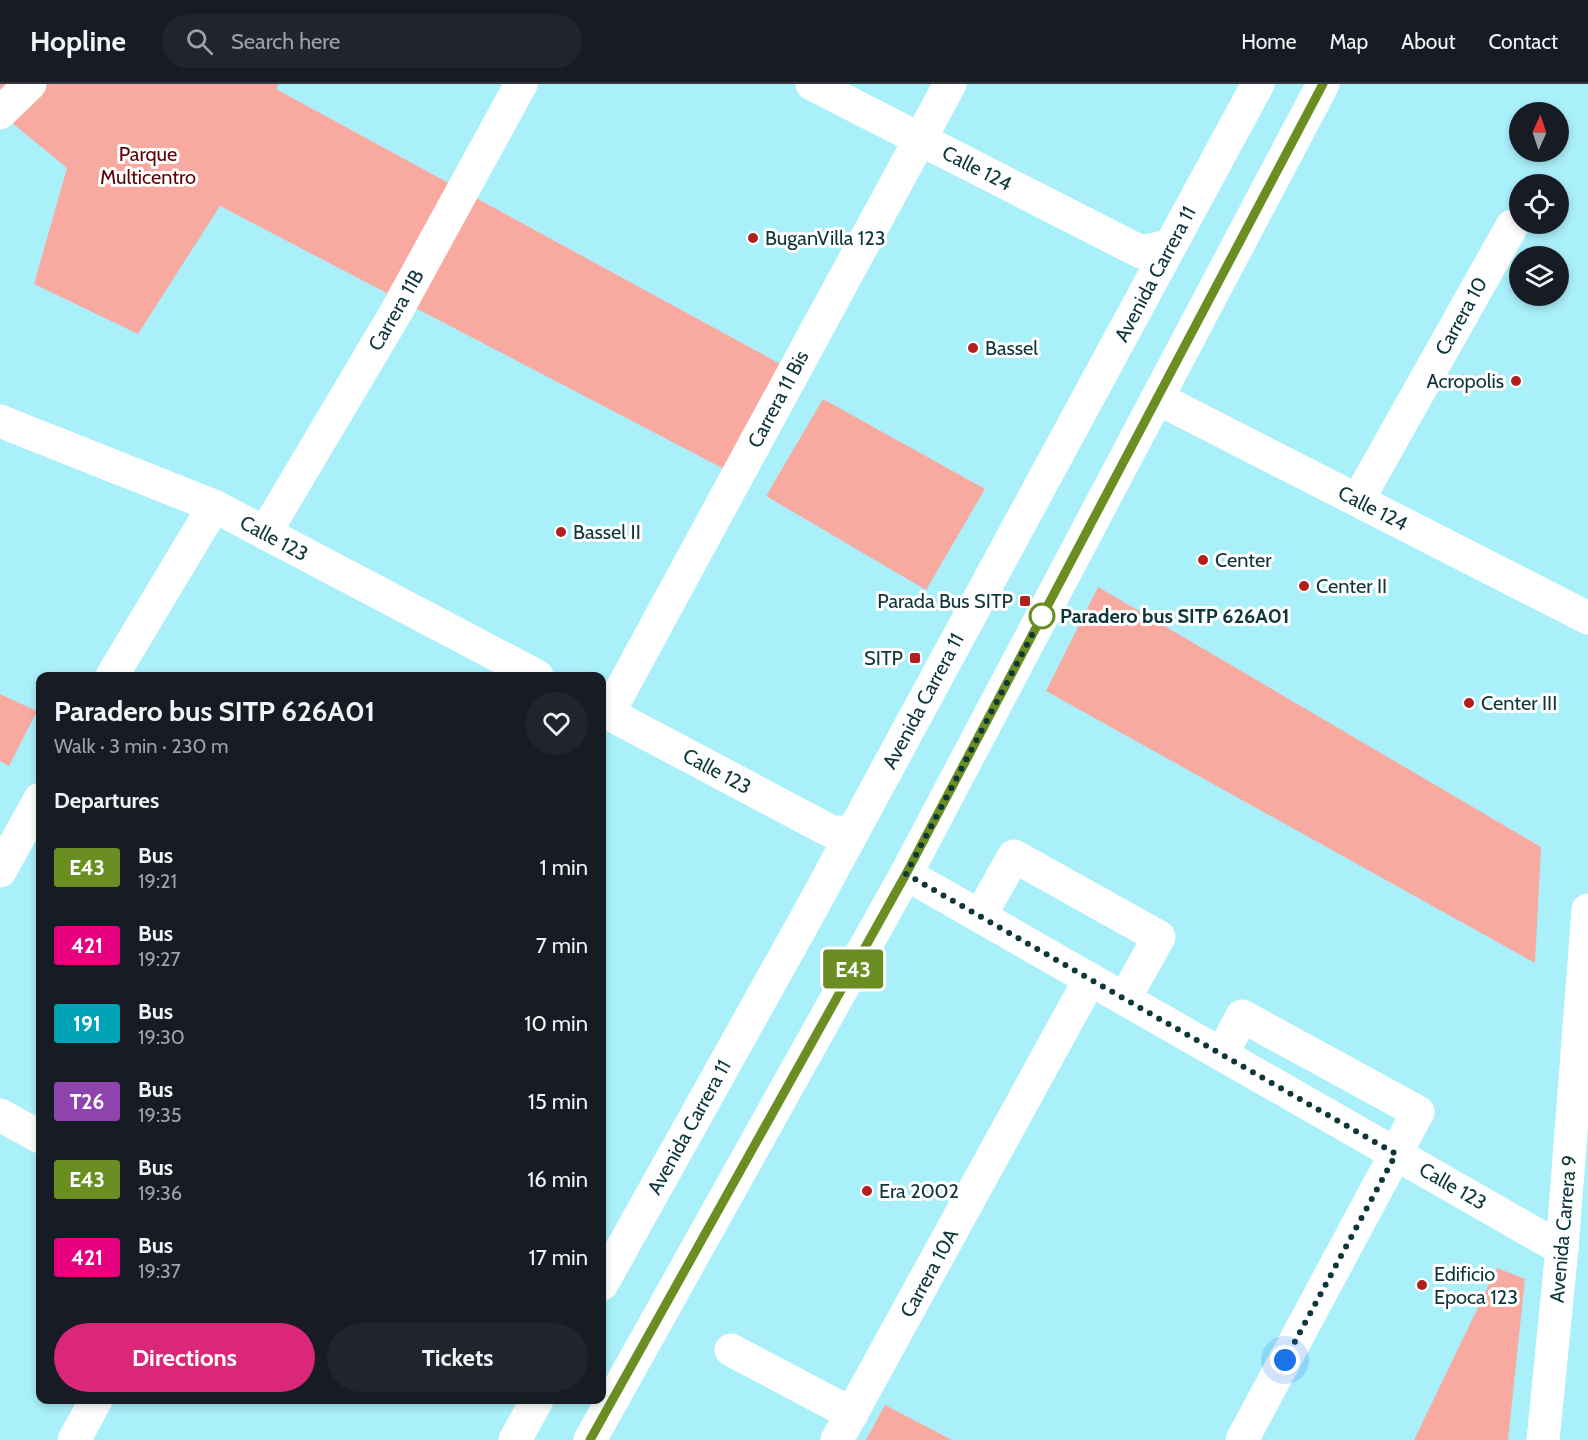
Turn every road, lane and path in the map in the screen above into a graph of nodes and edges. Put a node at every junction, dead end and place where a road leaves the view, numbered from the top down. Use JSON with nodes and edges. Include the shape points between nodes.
{"nodes":[{"id":1,"x":30,"y":84,"type":"edge"},
{"id":2,"x":521,"y":84,"type":"edge"},
{"id":3,"x":812,"y":84,"type":"edge"},
{"id":4,"x":950,"y":84,"type":"edge"},
{"id":5,"x":1258,"y":84,"type":"edge"},
{"id":6,"x":1323,"y":84,"type":"edge"},
{"id":7,"x":0,"y":113,"type":"edge"},
{"id":8,"x":919,"y":139,"type":"junction"},
{"id":9,"x":1509,"y":231,"type":"edge"},
{"id":10,"x":1154,"y":260,"type":"junction"},
{"id":11,"x":1157,"y":398,"type":"junction"},
{"id":12,"x":0,"y":421,"type":"edge"},
{"id":13,"x":1358,"y":500,"type":"junction"},
{"id":14,"x":214,"y":506,"type":"junction"},
{"id":15,"x":265,"y":533,"type":"junction"},
{"id":16,"x":1588,"y":618,"type":"edge"},
{"id":17,"x":491,"y":666,"type":"edge"},
{"id":18,"x":114,"y":672,"type":"edge"},
{"id":19,"x":519,"y":672,"type":"edge"},
{"id":20,"x":606,"y":708,"type":"edge"},
{"id":21,"x":606,"y":713,"type":"edge"},
{"id":22,"x":36,"y":806,"type":"edge"},
{"id":23,"x":842,"y":839,"type":"junction"},
{"id":24,"x":0,"y":871,"type":"edge"},
{"id":25,"x":906,"y":874,"type":"junction"},
{"id":26,"x":1588,"y":910,"type":"edge"},
{"id":27,"x":980,"y":916,"type":"junction"},
{"id":28,"x":1090,"y":979,"type":"junction"},
{"id":29,"x":1125,"y":998,"type":"junction"},
{"id":30,"x":1222,"y":1054,"type":"junction"},
{"id":31,"x":0,"y":1115,"type":"edge"},
{"id":32,"x":36,"y":1135,"type":"edge"},
{"id":33,"x":1396,"y":1154,"type":"junction"},
{"id":34,"x":1563,"y":1249,"type":"junction"},
{"id":35,"x":606,"y":1277,"type":"edge"},
{"id":36,"x":731,"y":1350,"type":"dead end"},
{"id":37,"x":94,"y":1404,"type":"edge"},
{"id":38,"x":528,"y":1404,"type":"edge"},
{"id":39,"x":844,"y":1427,"type":"edge"},
{"id":40,"x":74,"y":1440,"type":"edge"},
{"id":41,"x":515,"y":1440,"type":"edge"},
{"id":42,"x":590,"y":1440,"type":"edge"},
{"id":43,"x":1242,"y":1440,"type":"edge"},
{"id":44,"x":1543,"y":1440,"type":"edge"}],
"edges":[{"from":1,"to":7,"type":"street"},
{"from":2,"to":15,"type":"street","name":"Carrera 11B","via":[[395,314]]},
{"from":3,"to":8,"type":"street","name":"Calle 124"},
{"from":4,"to":8,"type":"street","name":"Carrera 11 Bis"},
{"from":5,"to":10,"type":"street","name":"Avenida Carrera 11"},
{"from":6,"to":11,"type":"street"},
{"from":8,"to":10,"type":"street","name":"Calle 124"},
{"from":8,"to":20,"type":"street","name":"Carrera 11 Bis"},
{"from":9,"to":13,"type":"street","name":"Carrera 10"},
{"from":10,"to":23,"type":"street","name":"Avenida Carrera 11"},
{"from":11,"to":13,"type":"street","name":"Calle 124"},
{"from":11,"to":25,"type":"street"},
{"from":12,"to":14,"type":"street","name":"Calle 123"},
{"from":13,"to":16,"type":"street","name":"Calle 124"},
{"from":14,"to":15,"type":"street","name":"Calle 123"},
{"from":14,"to":18,"type":"street"},
{"from":15,"to":17,"type":"street","name":"Calle 123"},
{"from":17,"to":19,"type":"street","name":"Calle 123"},
{"from":21,"to":23,"type":"street","name":"Calle 123"},
{"from":22,"to":24,"type":"street"},
{"from":23,"to":35,"type":"street","name":"Avenida Carrera 11"},
{"from":25,"to":27,"type":"street","name":"Calle 123"},
{"from":25,"to":42,"type":"street"},
{"from":26,"to":34,"type":"street","name":"Avenida Carrera 9"},
{"from":27,"to":28,"type":"street","name":"Calle 123"},
{"from":27,"to":29,"type":"street","via":[[1014,856],[1159,938]]},
{"from":28,"to":29,"type":"street","name":"Calle 123"},
{"from":28,"to":39,"type":"street","name":"Carrera 10A"},
{"from":29,"to":30,"type":"street","name":"Calle 123"},
{"from":30,"to":33,"type":"street","name":"Calle 123"},
{"from":30,"to":33,"type":"street","via":[[1242,1016],[1418,1112]]},
{"from":31,"to":32,"type":"street"},
{"from":33,"to":34,"type":"street","name":"Calle 123"},
{"from":33,"to":43,"type":"street"},
{"from":34,"to":44,"type":"street","name":"Avenida Carrera 9"},
{"from":36,"to":39,"type":"street"},
{"from":37,"to":40,"type":"street"},
{"from":38,"to":41,"type":"street"}]}
